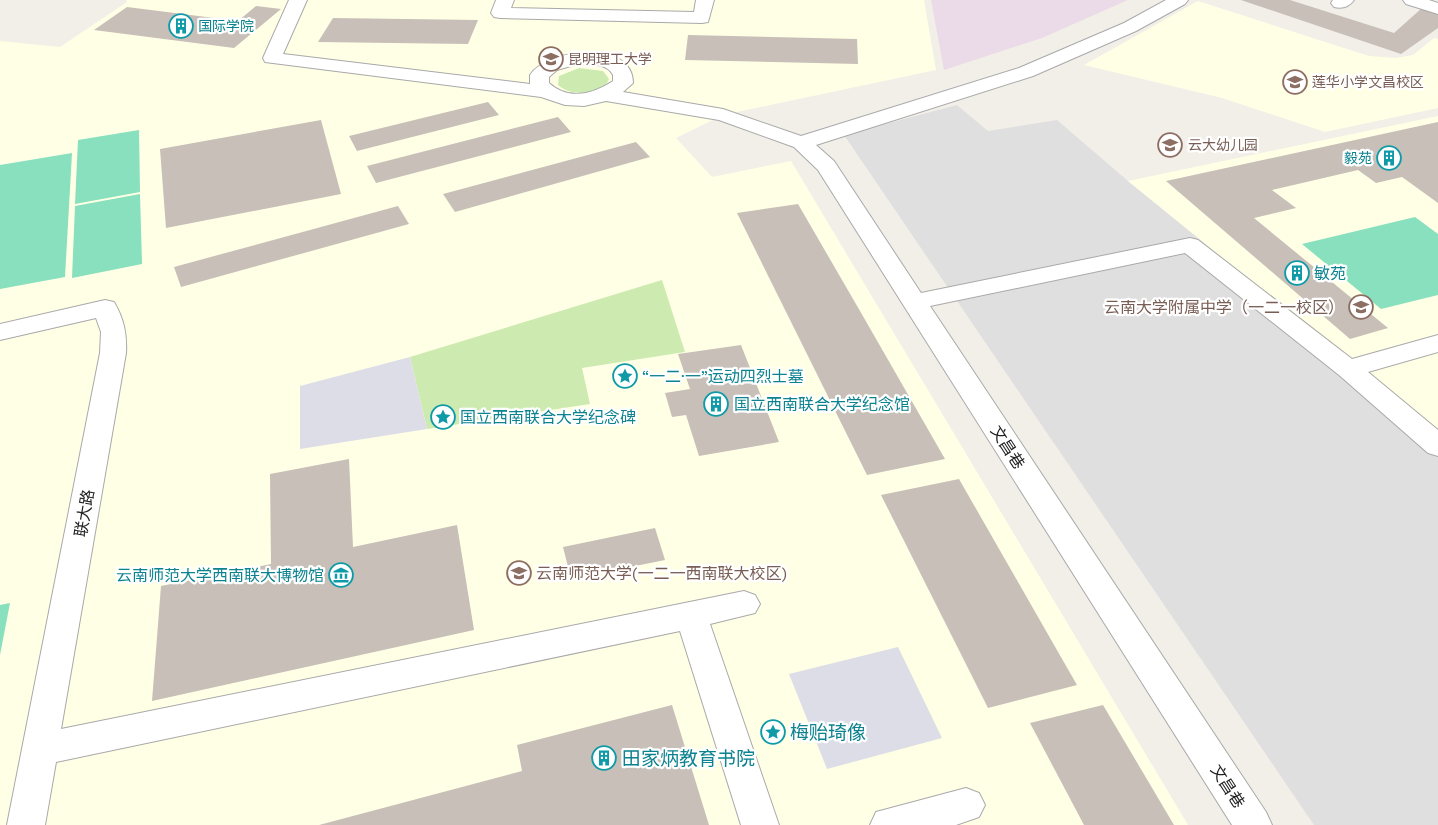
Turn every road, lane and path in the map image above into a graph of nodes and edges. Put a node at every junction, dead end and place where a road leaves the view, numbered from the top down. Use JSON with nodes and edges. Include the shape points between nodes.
{"nodes":[{"id":1,"x":505,"y":0,"type":"edge"},
{"id":2,"x":705,"y":0,"type":"edge"},
{"id":3,"x":1179,"y":0,"type":"edge"},
{"id":4,"x":1412,"y":0,"type":"edge"},
{"id":5,"x":291,"y":1,"type":"edge"},
{"id":6,"x":1438,"y":9,"type":"edge"},
{"id":7,"x":601,"y":16,"type":"junction"},
{"id":8,"x":594,"y":45,"type":"junction"},
{"id":9,"x":543,"y":91,"type":"junction"},
{"id":10,"x":606,"y":96,"type":"junction"},
{"id":11,"x":801,"y":143,"type":"junction"},
{"id":12,"x":914,"y":302,"type":"junction"},
{"id":13,"x":0,"y":332,"type":"edge"},
{"id":14,"x":1438,"y":343,"type":"edge"},
{"id":15,"x":1348,"y":368,"type":"junction"},
{"id":16,"x":1438,"y":446,"type":"edge"},
{"id":17,"x":744,"y":604,"type":"dead end"},
{"id":18,"x":691,"y":615,"type":"junction"},
{"id":19,"x":40,"y":749,"type":"junction"},
{"id":20,"x":966,"y":805,"type":"dead end"},
{"id":21,"x":26,"y":825,"type":"edge"},
{"id":22,"x":760,"y":825,"type":"edge"},
{"id":23,"x":889,"y":825,"type":"edge"},
{"id":24,"x":1253,"y":825,"type":"edge"}],
"edges":[{"from":1,"to":7,"type":"street","via":[[500,13]]},
{"from":2,"to":7,"type":"street","via":[[702,18]]},
{"from":3,"to":11,"type":"street","via":[[1130,27],[1026,72]]},
{"from":4,"to":6,"type":"street"},
{"from":5,"to":9,"type":"street","name":"文昌巷","via":[[272,58]]},
{"from":7,"to":8,"type":"street"},
{"from":8,"to":9,"type":"street","via":[[542,71],[538,85]]},
{"from":8,"to":10,"type":"street","via":[[622,70],[624,76],[623,84]]},
{"from":9,"to":10,"type":"street","name":"文昌巷","via":[[564,99]]},
{"from":10,"to":11,"type":"street","name":"文昌巷","via":[[723,115]]},
{"from":11,"to":12,"type":"street","name":"文昌巷","via":[[826,166]]},
{"from":12,"to":15,"type":"street","via":[[1190,245]]},
{"from":12,"to":24,"type":"street","name":"文昌巷"},
{"from":13,"to":19,"type":"street","name":"联大路","via":[[105,308],[114,332],[113,353]]},
{"from":14,"to":15,"type":"street"},
{"from":15,"to":16,"type":"street"},
{"from":17,"to":18,"type":"street"},
{"from":18,"to":19,"type":"street"},
{"from":18,"to":22,"type":"street"},
{"from":19,"to":21,"type":"street","name":"联大路"},
{"from":20,"to":23,"type":"street"}]}
